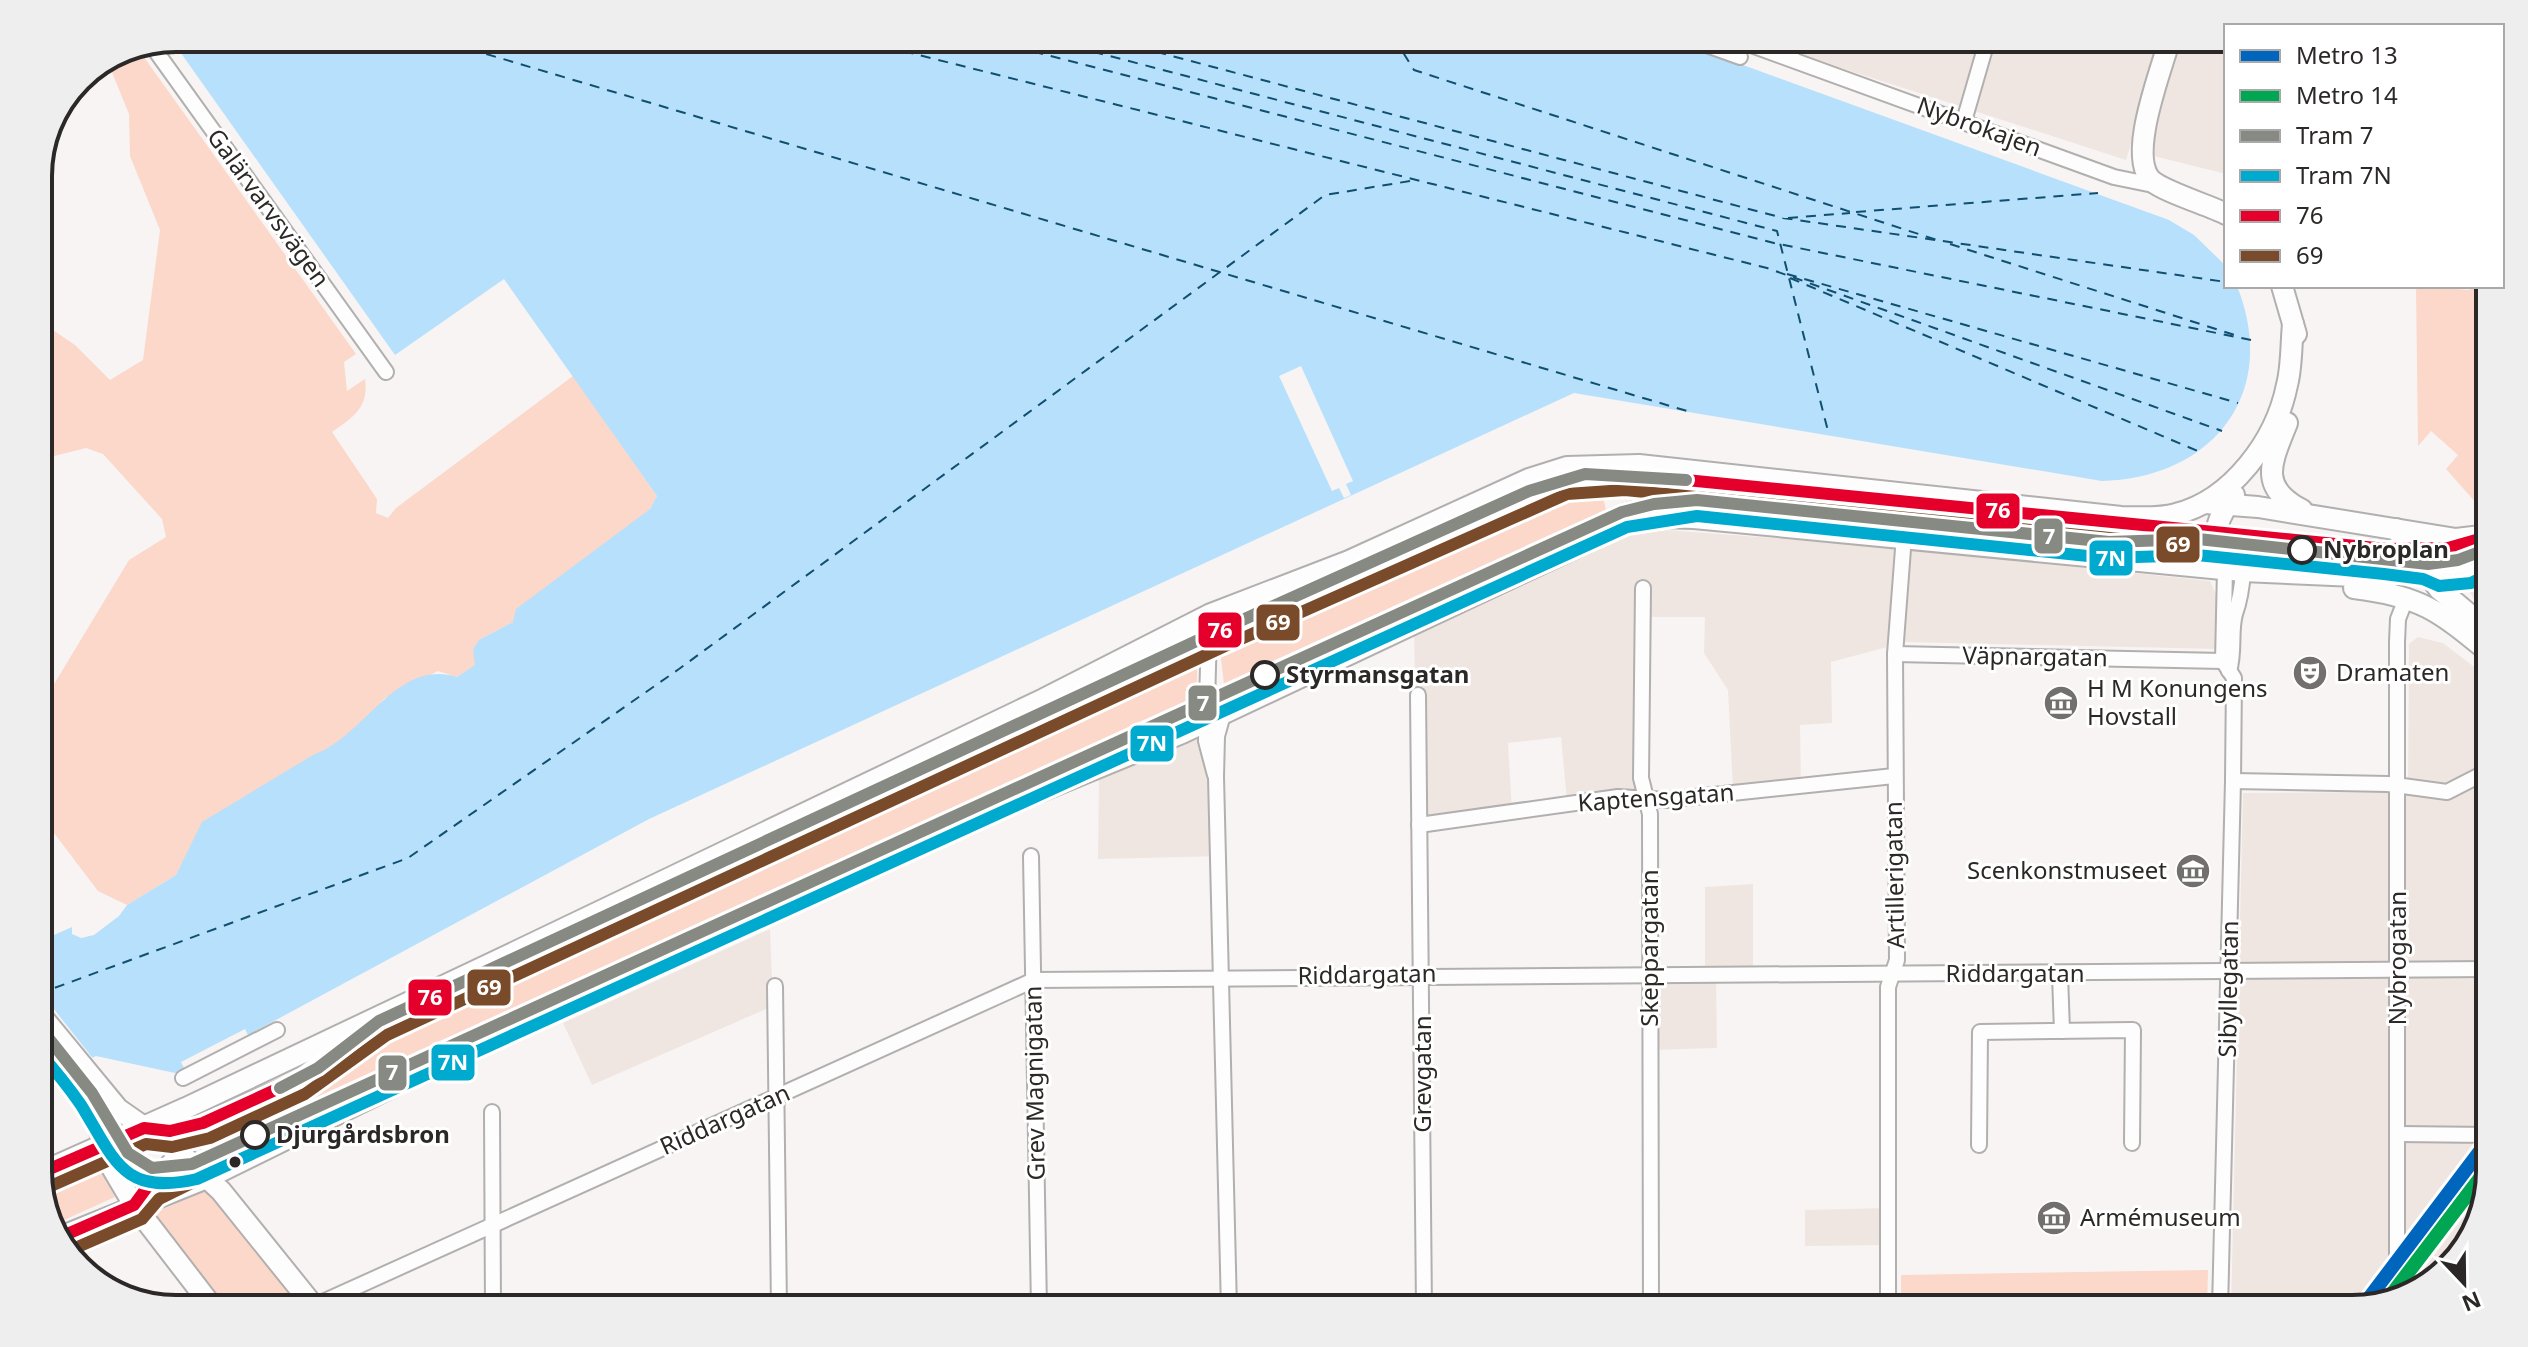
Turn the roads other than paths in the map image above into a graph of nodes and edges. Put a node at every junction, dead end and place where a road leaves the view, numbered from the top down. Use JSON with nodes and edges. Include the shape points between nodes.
{"nodes":[{"id":1,"x":1726,"y":52,"type":"edge"},
{"id":2,"x":1777,"y":52,"type":"edge"},
{"id":3,"x":1792,"y":52,"type":"edge"},
{"id":4,"x":1984,"y":52,"type":"edge"},
{"id":5,"x":2166,"y":52,"type":"edge"},
{"id":6,"x":158,"y":54,"type":"edge"},
{"id":7,"x":1740,"y":57,"type":"dead end"},
{"id":8,"x":1790,"y":58,"type":"junction"},
{"id":9,"x":1964,"y":121,"type":"junction"},
{"id":10,"x":2161,"y":187,"type":"junction"},
{"id":11,"x":2224,"y":213,"type":"edge"},
{"id":12,"x":2283,"y":288,"type":"edge"},
{"id":13,"x":2293,"y":324,"type":"junction"},
{"id":14,"x":386,"y":372,"type":"dead end"},
{"id":15,"x":2254,"y":460,"type":"junction"},
{"id":16,"x":2205,"y":503,"type":"junction"},
{"id":17,"x":2228,"y":504,"type":"junction"},
{"id":18,"x":2309,"y":514,"type":"junction"},
{"id":19,"x":1904,"y":536,"type":"junction"},
{"id":20,"x":2216,"y":536,"type":"junction"},
{"id":21,"x":2476,"y":537,"type":"edge"},
{"id":22,"x":2414,"y":552,"type":"junction"},
{"id":23,"x":2476,"y":553,"type":"edge"},
{"id":24,"x":1349,"y":561,"type":"junction"},
{"id":25,"x":2476,"y":563,"type":"edge"},
{"id":26,"x":2468,"y":567,"type":"junction"},
{"id":27,"x":2234,"y":570,"type":"junction"},
{"id":28,"x":1643,"y":588,"type":"dead end"},
{"id":29,"x":2407,"y":596,"type":"junction"},
{"id":30,"x":2476,"y":614,"type":"edge"},
{"id":31,"x":2476,"y":620,"type":"edge"},
{"id":32,"x":1207,"y":637,"type":"junction"},
{"id":33,"x":2476,"y":641,"type":"edge"},
{"id":34,"x":1895,"y":654,"type":"junction"},
{"id":35,"x":2226,"y":666,"type":"junction"},
{"id":36,"x":1418,"y":695,"type":"dead end"},
{"id":37,"x":1212,"y":710,"type":"junction"},
{"id":38,"x":1894,"y":776,"type":"junction"},
{"id":39,"x":2476,"y":777,"type":"edge"},
{"id":40,"x":2233,"y":781,"type":"junction"},
{"id":41,"x":2398,"y":785,"type":"junction"},
{"id":42,"x":1650,"y":801,"type":"junction"},
{"id":43,"x":1419,"y":825,"type":"junction"},
{"id":44,"x":1031,"y":856,"type":"dead end"},
{"id":45,"x":2476,"y":969,"type":"edge"},
{"id":46,"x":2399,"y":970,"type":"junction"},
{"id":47,"x":2230,"y":972,"type":"junction"},
{"id":48,"x":1891,"y":973,"type":"junction"},
{"id":49,"x":1420,"y":975,"type":"junction"},
{"id":50,"x":2060,"y":975,"type":"junction"},
{"id":51,"x":1220,"y":976,"type":"junction"},
{"id":52,"x":1650,"y":976,"type":"junction"},
{"id":53,"x":1034,"y":980,"type":"junction"},
{"id":54,"x":775,"y":986,"type":"dead end"},
{"id":55,"x":277,"y":1030,"type":"dead end"},
{"id":56,"x":2062,"y":1031,"type":"junction"},
{"id":57,"x":52,"y":1034,"type":"edge"},
{"id":58,"x":52,"y":1042,"type":"edge"},
{"id":59,"x":52,"y":1050,"type":"edge"},
{"id":60,"x":76,"y":1072,"type":"junction"},
{"id":61,"x":183,"y":1078,"type":"dead end"},
{"id":62,"x":776,"y":1097,"type":"junction"},
{"id":63,"x":492,"y":1112,"type":"dead end"},
{"id":64,"x":144,"y":1128,"type":"junction"},
{"id":65,"x":2398,"y":1134,"type":"junction"},
{"id":66,"x":2476,"y":1135,"type":"edge"},
{"id":67,"x":110,"y":1143,"type":"junction"},
{"id":68,"x":2132,"y":1143,"type":"dead end"},
{"id":69,"x":1979,"y":1145,"type":"dead end"},
{"id":70,"x":184,"y":1167,"type":"junction"},
{"id":71,"x":52,"y":1168,"type":"edge"},
{"id":72,"x":134,"y":1205,"type":"junction"},
{"id":73,"x":491,"y":1226,"type":"junction"},
{"id":74,"x":69,"y":1233,"type":"edge"},
{"id":75,"x":2397,"y":1287,"type":"edge"},
{"id":76,"x":203,"y":1295,"type":"edge"},
{"id":77,"x":303,"y":1295,"type":"edge"},
{"id":78,"x":343,"y":1295,"type":"edge"},
{"id":79,"x":493,"y":1295,"type":"edge"},
{"id":80,"x":779,"y":1295,"type":"edge"},
{"id":81,"x":1039,"y":1295,"type":"edge"},
{"id":82,"x":1229,"y":1295,"type":"edge"},
{"id":83,"x":1424,"y":1295,"type":"edge"},
{"id":84,"x":1651,"y":1295,"type":"edge"},
{"id":85,"x":1888,"y":1295,"type":"edge"},
{"id":86,"x":2220,"y":1295,"type":"edge"}],
"edges":[{"from":1,"to":7,"type":"street"},
{"from":2,"to":8,"type":"street","name":"Nybrokajen"},
{"from":3,"to":8,"type":"street"},
{"from":4,"to":9,"type":"street"},
{"from":5,"to":10,"type":"street","via":[[2141,142],[2149,179]]},
{"from":6,"to":14,"type":"street","name":"Galärvarvsvägen"},
{"from":8,"to":9,"type":"street","name":"Nybrokajen"},
{"from":9,"to":10,"type":"street","name":"Nybrokajen","via":[[2114,177]]},
{"from":10,"to":11,"type":"street","name":"Nybrokajen"},
{"from":12,"to":13,"type":"street"},
{"from":13,"to":15,"type":"street","via":[[2283,401]]},
{"from":13,"to":18,"type":"street","via":[[2301,359],[2298,390],[2271,472],[2282,498]]},
{"from":15,"to":16,"type":"street"},
{"from":15,"to":17,"type":"street"},
{"from":16,"to":17,"type":"street"},
{"from":16,"to":24,"type":"street","via":[[2161,517],[2121,517],[1608,463],[1567,467],[1529,479]]},
{"from":17,"to":18,"type":"street"},
{"from":17,"to":20,"type":"street","via":[[2219,516]]},
{"from":18,"to":22,"type":"street"},
{"from":19,"to":27,"type":"street"},
{"from":19,"to":34,"type":"street","name":"Artillerigatan"},
{"from":19,"to":37,"type":"street","via":[[1694,518],[1641,520]]},
{"from":20,"to":22,"type":"street"},
{"from":20,"to":22,"type":"street"},
{"from":20,"to":27,"type":"street"},
{"from":20,"to":32,"type":"street","via":[[1585,474],[1529,491]]},
{"from":20,"to":37,"type":"street","via":[[2109,542],[1697,500],[1654,504],[1622,512]]},
{"from":21,"to":22,"type":"street"},
{"from":22,"to":23,"type":"street","via":[[2458,560]]},
{"from":22,"to":26,"type":"street"},
{"from":22,"to":27,"type":"street","via":[[2378,577]]},
{"from":22,"to":31,"type":"street","via":[[2439,589]]},
{"from":24,"to":32,"type":"street","via":[[1216,624]]},
{"from":24,"to":64,"type":"street","via":[[1211,614],[1030,706]]},
{"from":25,"to":26,"type":"street"},
{"from":26,"to":30,"type":"street","via":[[2460,591]]},
{"from":27,"to":29,"type":"street"},
{"from":27,"to":35,"type":"street","name":"Sibyllegatan"},
{"from":28,"to":42,"type":"street","name":"Skeppargatan","via":[[1641,778]]},
{"from":29,"to":33,"type":"street","via":[[2445,616]]},
{"from":29,"to":41,"type":"street","name":"Nybrogatan","via":[[2398,619]]},
{"from":32,"to":37,"type":"street"},
{"from":32,"to":64,"type":"street","via":[[379,1021],[297,1080],[183,1129]]},
{"from":34,"to":35,"type":"street","name":"Väpnargatan"},
{"from":34,"to":38,"type":"street","name":"Artillerigatan"},
{"from":35,"to":40,"type":"street","name":"Sibyllegatan","via":[[2234,678]]},
{"from":36,"to":43,"type":"street","name":"Grevgatan"},
{"from":37,"to":51,"type":"street","via":[[1207,755],[1216,777]]},
{"from":37,"to":70,"type":"street","via":[[473,1047]]},
{"from":38,"to":42,"type":"street","name":"Kaptensgatan"},
{"from":38,"to":48,"type":"street","name":"Artillerigatan","via":[[1897,960]]},
{"from":39,"to":41,"type":"street","via":[[2447,792]]},
{"from":40,"to":41,"type":"street"},
{"from":40,"to":47,"type":"street","name":"Sibyllegatan"},
{"from":41,"to":46,"type":"street","name":"Nybrogatan"},
{"from":42,"to":43,"type":"street","name":"Kaptensgatan","via":[[1618,797]]},
{"from":42,"to":52,"type":"street","name":"Skeppargatan"},
{"from":43,"to":49,"type":"street","name":"Grevgatan"},
{"from":44,"to":53,"type":"street","name":"Grev Magnigatan"},
{"from":45,"to":46,"type":"street","name":"Riddargatan"},
{"from":46,"to":47,"type":"street","name":"Riddargatan"},
{"from":46,"to":65,"type":"street","name":"Nybrogatan"},
{"from":47,"to":50,"type":"street","name":"Riddargatan"},
{"from":47,"to":86,"type":"street","name":"Sibyllegatan"},
{"from":48,"to":50,"type":"street","name":"Riddargatan"},
{"from":48,"to":52,"type":"street","name":"Riddargatan"},
{"from":48,"to":85,"type":"street","name":"Artillerigatan"},
{"from":49,"to":51,"type":"street","name":"Riddargatan"},
{"from":49,"to":52,"type":"street","name":"Riddargatan"},
{"from":49,"to":83,"type":"street","name":"Grevgatan"},
{"from":50,"to":56,"type":"street"},
{"from":51,"to":53,"type":"street","name":"Riddargatan"},
{"from":51,"to":82,"type":"street"},
{"from":52,"to":84,"type":"street","name":"Skeppargatan"},
{"from":53,"to":62,"type":"street","name":"Riddargatan"},
{"from":53,"to":81,"type":"street","name":"Grev Magnigatan"},
{"from":54,"to":62,"type":"street"},
{"from":55,"to":61,"type":"street"},
{"from":56,"to":68,"type":"street","via":[[2133,1030]]},
{"from":56,"to":69,"type":"street","via":[[1980,1032]]},
{"from":57,"to":60,"type":"street"},
{"from":58,"to":60,"type":"street"},
{"from":59,"to":60,"type":"street"},
{"from":60,"to":64,"type":"street"},
{"from":60,"to":67,"type":"street"},
{"from":62,"to":73,"type":"street","name":"Riddargatan"},
{"from":62,"to":80,"type":"street"},
{"from":63,"to":73,"type":"street"},
{"from":64,"to":67,"type":"street"},
{"from":64,"to":70,"type":"street"},
{"from":65,"to":66,"type":"street"},
{"from":65,"to":75,"type":"street","name":"Nybrogatan"},
{"from":67,"to":70,"type":"street","via":[[145,1169]]},
{"from":67,"to":71,"type":"street"},
{"from":67,"to":72,"type":"street"},
{"from":70,"to":72,"type":"street"},
{"from":70,"to":72,"type":"street","via":[[148,1186]]},
{"from":70,"to":77,"type":"street"},
{"from":72,"to":74,"type":"street"},
{"from":72,"to":76,"type":"street"},
{"from":73,"to":78,"type":"street","name":"Riddargatan"},
{"from":73,"to":79,"type":"street"}]}
